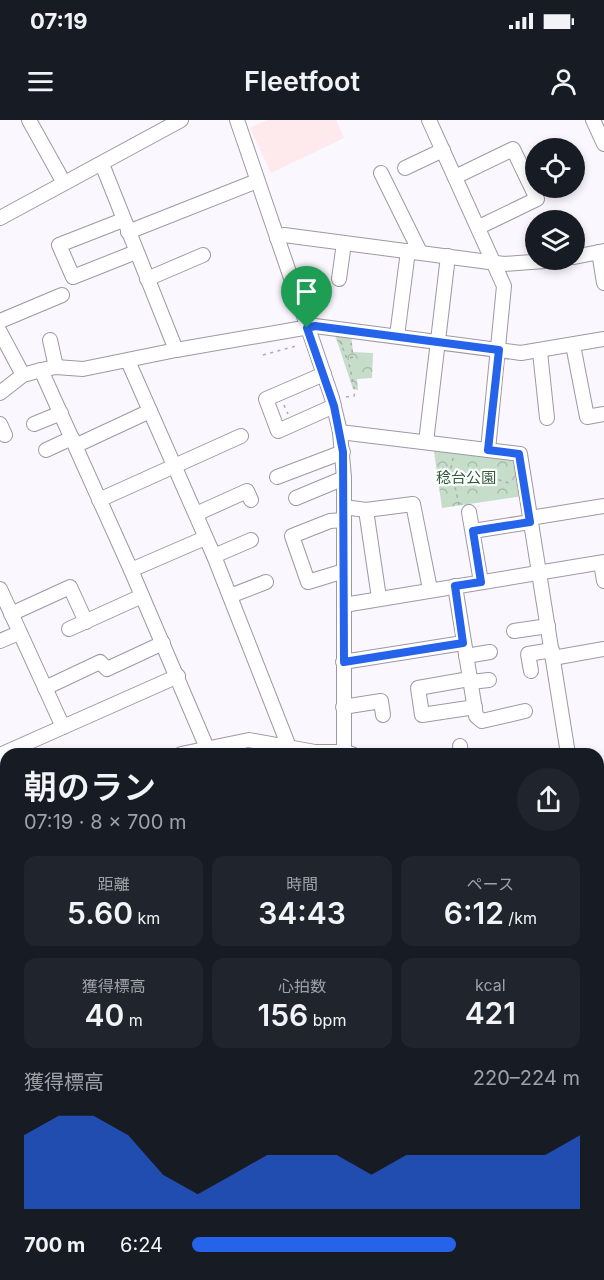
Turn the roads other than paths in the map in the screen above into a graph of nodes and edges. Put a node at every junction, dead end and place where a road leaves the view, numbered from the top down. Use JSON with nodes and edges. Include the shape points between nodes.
{"nodes":[{"id":1,"x":29,"y":120,"type":"edge"},
{"id":2,"x":181,"y":120,"type":"edge"},
{"id":3,"x":429,"y":120,"type":"edge"},
{"id":4,"x":241,"y":121,"type":"edge"},
{"id":5,"x":598,"y":126,"type":"edge"},
{"id":6,"x":604,"y":144,"type":"edge"},
{"id":7,"x":443,"y":150,"type":"junction"},
{"id":8,"x":102,"y":164,"type":"junction"},
{"id":9,"x":405,"y":168,"type":"dead end"},
{"id":10,"x":381,"y":173,"type":"dead end"},
{"id":11,"x":455,"y":177,"type":"junction"},
{"id":12,"x":258,"y":181,"type":"junction"},
{"id":13,"x":64,"y":183,"type":"junction"},
{"id":14,"x":0,"y":218,"type":"edge"},
{"id":15,"x":126,"y":226,"type":"junction"},
{"id":16,"x":479,"y":226,"type":"junction"},
{"id":17,"x":277,"y":238,"type":"junction"},
{"id":18,"x":344,"y":243,"type":"junction"},
{"id":19,"x":414,"y":251,"type":"junction"},
{"id":20,"x":601,"y":251,"type":"edge"},
{"id":21,"x":136,"y":252,"type":"junction"},
{"id":22,"x":585,"y":254,"type":"edge"},
{"id":23,"x":203,"y":255,"type":"dead end"},
{"id":24,"x":448,"y":256,"type":"junction"},
{"id":25,"x":494,"y":262,"type":"junction"},
{"id":26,"x":525,"y":263,"type":"edge"},
{"id":27,"x":147,"y":279,"type":"junction"},
{"id":28,"x":339,"y":279,"type":"dead end"},
{"id":29,"x":604,"y":283,"type":"edge"},
{"id":30,"x":62,"y":295,"type":"dead end"},
{"id":31,"x":0,"y":321,"type":"edge"},
{"id":32,"x":313,"y":327,"type":"junction"},
{"id":33,"x":0,"y":332,"type":"edge"},
{"id":34,"x":397,"y":336,"type":"junction"},
{"id":35,"x":604,"y":339,"type":"edge"},
{"id":36,"x":50,"y":340,"type":"dead end"},
{"id":37,"x":438,"y":341,"type":"junction"},
{"id":38,"x":573,"y":345,"type":"junction"},
{"id":39,"x":176,"y":350,"type":"junction"},
{"id":40,"x":499,"y":350,"type":"junction"},
{"id":41,"x":540,"y":352,"type":"junction"},
{"id":42,"x":128,"y":361,"type":"junction"},
{"id":43,"x":56,"y":367,"type":"junction"},
{"id":44,"x":41,"y":370,"type":"junction"},
{"id":45,"x":324,"y":374,"type":"junction"},
{"id":46,"x":23,"y":375,"type":"junction"},
{"id":47,"x":0,"y":393,"type":"edge"},
{"id":48,"x":336,"y":402,"type":"junction"},
{"id":49,"x":150,"y":411,"type":"junction"},
{"id":50,"x":550,"y":412,"type":"dead end"},
{"id":51,"x":61,"y":413,"type":"junction"},
{"id":52,"x":604,"y":414,"type":"edge"},
{"id":53,"x":34,"y":424,"type":"dead end"},
{"id":54,"x":340,"y":432,"type":"junction"},
{"id":55,"x":241,"y":436,"type":"dead end"},
{"id":56,"x":74,"y":441,"type":"junction"},
{"id":57,"x":426,"y":442,"type":"junction"},
{"id":58,"x":46,"y":450,"type":"dead end"},
{"id":59,"x":488,"y":450,"type":"junction"},
{"id":60,"x":343,"y":452,"type":"junction"},
{"id":61,"x":174,"y":466,"type":"junction"},
{"id":62,"x":277,"y":477,"type":"dead end"},
{"id":63,"x":344,"y":478,"type":"junction"},
{"id":64,"x":247,"y":491,"type":"dead end"},
{"id":65,"x":296,"y":498,"type":"dead end"},
{"id":66,"x":99,"y":500,"type":"junction"},
{"id":67,"x":604,"y":506,"type":"edge"},
{"id":68,"x":464,"y":508,"type":"road end"},
{"id":69,"x":366,"y":510,"type":"junction"},
{"id":70,"x":344,"y":513,"type":"junction"},
{"id":71,"x":196,"y":514,"type":"junction"},
{"id":72,"x":530,"y":520,"type":"junction"},
{"id":73,"x":473,"y":531,"type":"junction"},
{"id":74,"x":205,"y":538,"type":"junction"},
{"id":75,"x":251,"y":540,"type":"dead end"},
{"id":76,"x":214,"y":556,"type":"junction"},
{"id":77,"x":603,"y":562,"type":"edge"},
{"id":78,"x":132,"y":570,"type":"junction"},
{"id":79,"x":344,"y":571,"type":"junction"},
{"id":80,"x":539,"y":573,"type":"junction"},
{"id":81,"x":604,"y":581,"type":"edge"},
{"id":82,"x":266,"y":582,"type":"dead end"},
{"id":83,"x":481,"y":582,"type":"junction"},
{"id":84,"x":455,"y":586,"type":"junction"},
{"id":85,"x":0,"y":589,"type":"edge"},
{"id":86,"x":430,"y":589,"type":"junction"},
{"id":87,"x":142,"y":596,"type":"junction"},
{"id":88,"x":230,"y":596,"type":"junction"},
{"id":89,"x":379,"y":598,"type":"junction"},
{"id":90,"x":344,"y":605,"type":"junction"},
{"id":91,"x":11,"y":614,"type":"junction"},
{"id":92,"x":86,"y":622,"type":"junction"},
{"id":93,"x":548,"y":626,"type":"junction"},
{"id":94,"x":69,"y":629,"type":"dead end"},
{"id":95,"x":514,"y":631,"type":"dead end"},
{"id":96,"x":19,"y":633,"type":"junction"},
{"id":97,"x":0,"y":641,"type":"edge"},
{"id":98,"x":163,"y":643,"type":"junction"},
{"id":99,"x":604,"y":649,"type":"edge"},
{"id":100,"x":464,"y":650,"type":"junction"},
{"id":101,"x":490,"y":652,"type":"dead end"},
{"id":102,"x":552,"y":654,"type":"junction"},
{"id":103,"x":344,"y":662,"type":"junction"},
{"id":104,"x":531,"y":671,"type":"dead end"},
{"id":105,"x":178,"y":676,"type":"junction"},
{"id":106,"x":489,"y":680,"type":"dead end"},
{"id":107,"x":470,"y":681,"type":"junction"},
{"id":108,"x":45,"y":688,"type":"junction"},
{"id":109,"x":343,"y":707,"type":"junction"},
{"id":110,"x":475,"y":707,"type":"junction"},
{"id":111,"x":525,"y":711,"type":"dead end"},
{"id":112,"x":383,"y":715,"type":"dead end"},
{"id":113,"x":63,"y":727,"type":"junction"},
{"id":114,"x":290,"y":747,"type":"junction"},
{"id":115,"x":16,"y":748,"type":"edge"},
{"id":116,"x":207,"y":748,"type":"joint"},
{"id":117,"x":295,"y":748,"type":"edge"},
{"id":118,"x":346,"y":748,"type":"edge"},
{"id":119,"x":567,"y":748,"type":"edge"}],
"edges":[{"from":1,"to":13,"type":"street"},
{"from":2,"to":8,"type":"street"},
{"from":3,"to":7,"type":"street"},
{"from":4,"to":12,"type":"street"},
{"from":5,"to":6,"type":"street"},
{"from":7,"to":9,"type":"street"},
{"from":7,"to":11,"type":"street"},
{"from":8,"to":13,"type":"street"},
{"from":8,"to":15,"type":"street"},
{"from":10,"to":19,"type":"street"},
{"from":11,"to":16,"type":"street"},
{"from":11,"to":16,"type":"street","via":[[513,149],[537,199]]},
{"from":12,"to":15,"type":"street"},
{"from":12,"to":17,"type":"street"},
{"from":13,"to":14,"type":"street"},
{"from":15,"to":21,"type":"street"},
{"from":15,"to":21,"type":"street","via":[[59,245],[73,277]]},
{"from":16,"to":25,"type":"street"},
{"from":17,"to":18,"type":"street","via":[[284,235]]},
{"from":17,"to":32,"type":"street"},
{"from":18,"to":19,"type":"street"},
{"from":18,"to":28,"type":"street"},
{"from":19,"to":24,"type":"street"},
{"from":19,"to":34,"type":"street"},
{"from":20,"to":22,"type":"street"},
{"from":20,"to":29,"type":"street"},
{"from":21,"to":27,"type":"street"},
{"from":23,"to":27,"type":"street"},
{"from":24,"to":25,"type":"street"},
{"from":24,"to":37,"type":"street"},
{"from":25,"to":26,"type":"street"},
{"from":25,"to":40,"type":"street","via":[[504,286]]},
{"from":27,"to":39,"type":"street"},
{"from":30,"to":31,"type":"street"},
{"from":32,"to":34,"type":"street"},
{"from":32,"to":39,"type":"street"},
{"from":32,"to":45,"type":"street"},
{"from":33,"to":46,"type":"street"},
{"from":34,"to":37,"type":"street"},
{"from":35,"to":38,"type":"street"},
{"from":36,"to":43,"type":"street"},
{"from":37,"to":40,"type":"street"},
{"from":37,"to":57,"type":"street"},
{"from":38,"to":41,"type":"street"},
{"from":38,"to":52,"type":"street","via":[[587,417]]},
{"from":39,"to":42,"type":"street"},
{"from":40,"to":41,"type":"street"},
{"from":40,"to":59,"type":"street"},
{"from":41,"to":50,"type":"street"},
{"from":42,"to":43,"type":"street","via":[[84,369]]},
{"from":42,"to":49,"type":"street"},
{"from":43,"to":44,"type":"street"},
{"from":44,"to":46,"type":"street"},
{"from":44,"to":51,"type":"street"},
{"from":45,"to":48,"type":"street"},
{"from":45,"to":48,"type":"street","via":[[266,399],[278,431]]},
{"from":46,"to":47,"type":"street"},
{"from":48,"to":54,"type":"street"},
{"from":49,"to":56,"type":"street"},
{"from":49,"to":61,"type":"street"},
{"from":51,"to":53,"type":"street"},
{"from":51,"to":56,"type":"street"},
{"from":54,"to":57,"type":"street"},
{"from":54,"to":60,"type":"street"},
{"from":55,"to":61,"type":"street"},
{"from":56,"to":58,"type":"street"},
{"from":56,"to":66,"type":"street"},
{"from":57,"to":59,"type":"street"},
{"from":59,"to":72,"type":"street","via":[[519,454]]},
{"from":60,"to":62,"type":"street"},
{"from":60,"to":63,"type":"street"},
{"from":61,"to":66,"type":"street"},
{"from":61,"to":71,"type":"street"},
{"from":63,"to":65,"type":"street"},
{"from":63,"to":70,"type":"street"},
{"from":64,"to":71,"type":"street"},
{"from":66,"to":78,"type":"street"},
{"from":67,"to":72,"type":"street"},
{"from":68,"to":73,"type":"street"},
{"from":69,"to":70,"type":"street"},
{"from":69,"to":86,"type":"street","via":[[412,504]]},
{"from":69,"to":89,"type":"street"},
{"from":70,"to":79,"type":"street"},
{"from":70,"to":79,"type":"street","via":[[292,536],[309,582]]},
{"from":71,"to":74,"type":"street"},
{"from":72,"to":73,"type":"street"},
{"from":72,"to":80,"type":"street"},
{"from":73,"to":83,"type":"street"},
{"from":74,"to":76,"type":"street"},
{"from":74,"to":78,"type":"street"},
{"from":75,"to":76,"type":"street"},
{"from":76,"to":88,"type":"street"},
{"from":77,"to":80,"type":"street"},
{"from":77,"to":81,"type":"street"},
{"from":78,"to":87,"type":"street"},
{"from":79,"to":90,"type":"street"},
{"from":80,"to":83,"type":"street"},
{"from":80,"to":93,"type":"street"},
{"from":82,"to":88,"type":"street"},
{"from":83,"to":84,"type":"street"},
{"from":84,"to":86,"type":"street"},
{"from":84,"to":100,"type":"street"},
{"from":85,"to":91,"type":"street"},
{"from":86,"to":89,"type":"street"},
{"from":87,"to":92,"type":"street"},
{"from":87,"to":98,"type":"street"},
{"from":88,"to":114,"type":"street"},
{"from":89,"to":90,"type":"street"},
{"from":90,"to":103,"type":"street"},
{"from":91,"to":92,"type":"street","via":[[70,587]]},
{"from":91,"to":96,"type":"street"},
{"from":92,"to":94,"type":"street"},
{"from":93,"to":95,"type":"street"},
{"from":93,"to":102,"type":"street"},
{"from":96,"to":97,"type":"street"},
{"from":96,"to":108,"type":"street"},
{"from":98,"to":105,"type":"street"},
{"from":98,"to":108,"type":"street","via":[[107,669],[100,662]]},
{"from":99,"to":102,"type":"street","via":[[586,659]]},
{"from":100,"to":101,"type":"street"},
{"from":100,"to":103,"type":"street"},
{"from":100,"to":107,"type":"street"},
{"from":102,"to":104,"type":"street","via":[[528,654]]},
{"from":102,"to":119,"type":"street"},
{"from":103,"to":109,"type":"street"},
{"from":105,"to":113,"type":"street"},
{"from":105,"to":116,"type":"street"},
{"from":106,"to":107,"type":"street"},
{"from":107,"to":110,"type":"street"},
{"from":107,"to":110,"type":"street","via":[[418,688],[422,715]]},
{"from":108,"to":113,"type":"street"},
{"from":109,"to":112,"type":"street","via":[[381,701]]},
{"from":109,"to":118,"type":"street"},
{"from":110,"to":111,"type":"street","via":[[476,716],[482,721]]},
{"from":113,"to":115,"type":"street"},
{"from":114,"to":116,"type":"street","via":[[249,740]]},
{"from":114,"to":117,"type":"street"}]}
